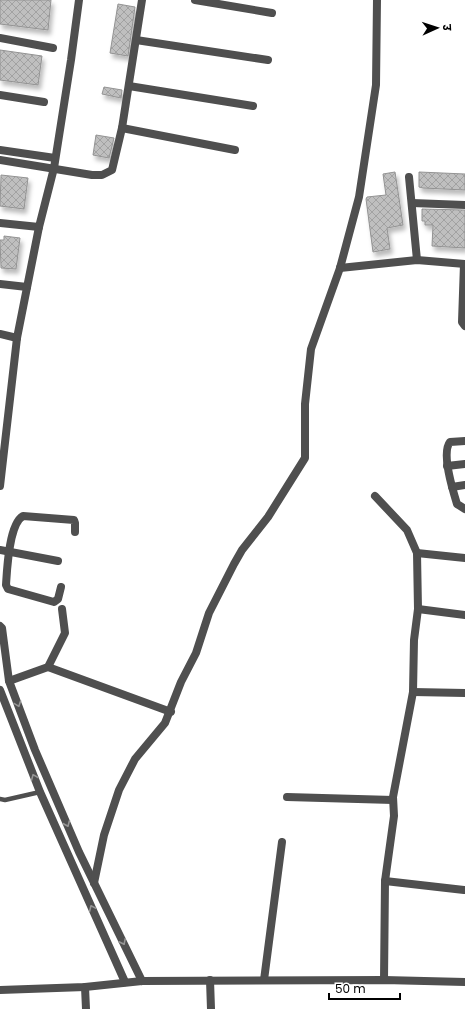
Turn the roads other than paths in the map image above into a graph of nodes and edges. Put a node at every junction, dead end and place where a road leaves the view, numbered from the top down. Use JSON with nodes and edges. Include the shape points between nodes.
{"nodes":[{"id":1,"x":79,"y":0,"type":"edge"},
{"id":2,"x":142,"y":0,"type":"edge"},
{"id":3,"x":195,"y":0,"type":"edge"},
{"id":4,"x":377,"y":0,"type":"edge"},
{"id":5,"x":272,"y":13,"type":"dead end"},
{"id":6,"x":0,"y":38,"type":"edge"},
{"id":7,"x":136,"y":40,"type":"junction"},
{"id":8,"x":53,"y":48,"type":"dead end"},
{"id":9,"x":268,"y":60,"type":"dead end"},
{"id":10,"x":129,"y":86,"type":"junction"},
{"id":11,"x":0,"y":95,"type":"edge"},
{"id":12,"x":44,"y":102,"type":"dead end"},
{"id":13,"x":253,"y":106,"type":"dead end"},
{"id":14,"x":122,"y":128,"type":"junction"},
{"id":15,"x":0,"y":150,"type":"edge"},
{"id":16,"x":235,"y":150,"type":"dead end"},
{"id":17,"x":55,"y":158,"type":"junction"},
{"id":18,"x":0,"y":160,"type":"edge"},
{"id":19,"x":54,"y":168,"type":"junction"},
{"id":20,"x":409,"y":177,"type":"dead end"},
{"id":21,"x":412,"y":203,"type":"junction"},
{"id":22,"x":465,"y":205,"type":"edge"},
{"id":23,"x":0,"y":223,"type":"edge"},
{"id":24,"x":39,"y":227,"type":"junction"},
{"id":25,"x":417,"y":260,"type":"junction"},
{"id":26,"x":464,"y":264,"type":"edge"},
{"id":27,"x":340,"y":268,"type":"junction"},
{"id":28,"x":0,"y":284,"type":"edge"},
{"id":29,"x":27,"y":288,"type":"junction"},
{"id":30,"x":465,"y":326,"type":"edge"},
{"id":31,"x":0,"y":334,"type":"edge"},
{"id":32,"x":17,"y":338,"type":"junction"},
{"id":33,"x":465,"y":440,"type":"edge"},
{"id":34,"x":465,"y":464,"type":"edge"},
{"id":35,"x":448,"y":466,"type":"junction"},
{"id":36,"x":0,"y":486,"type":"edge"},
{"id":37,"x":465,"y":486,"type":"edge"},
{"id":38,"x":452,"y":487,"type":"junction"},
{"id":39,"x":375,"y":496,"type":"dead end"},
{"id":40,"x":465,"y":509,"type":"edge"},
{"id":41,"x":75,"y":532,"type":"dead end"},
{"id":42,"x":0,"y":550,"type":"edge"},
{"id":43,"x":9,"y":552,"type":"junction"},
{"id":44,"x":417,"y":553,"type":"junction"},
{"id":45,"x":465,"y":558,"type":"edge"},
{"id":46,"x":58,"y":561,"type":"dead end"},
{"id":47,"x":61,"y":587,"type":"dead end"},
{"id":48,"x":418,"y":609,"type":"junction"},
{"id":49,"x":62,"y":610,"type":"dead end"},
{"id":50,"x":465,"y":615,"type":"edge"},
{"id":51,"x":0,"y":626,"type":"edge"},
{"id":52,"x":48,"y":667,"type":"junction"},
{"id":53,"x":10,"y":681,"type":"junction"},
{"id":54,"x":0,"y":690,"type":"edge"},
{"id":55,"x":413,"y":692,"type":"junction"},
{"id":56,"x":465,"y":693,"type":"edge"},
{"id":57,"x":171,"y":712,"type":"junction"},
{"id":58,"x":40,"y":792,"type":"junction"},
{"id":59,"x":287,"y":797,"type":"dead end"},
{"id":60,"x":0,"y":798,"type":"edge"},
{"id":61,"x":393,"y":800,"type":"junction"},
{"id":62,"x":282,"y":842,"type":"dead end"},
{"id":63,"x":385,"y":881,"type":"junction"},
{"id":64,"x":94,"y":882,"type":"junction"},
{"id":65,"x":464,"y":890,"type":"dead end"},
{"id":66,"x":210,"y":980,"type":"junction"},
{"id":67,"x":264,"y":980,"type":"junction"},
{"id":68,"x":384,"y":980,"type":"junction"},
{"id":69,"x":142,"y":981,"type":"junction"},
{"id":70,"x":125,"y":982,"type":"junction"},
{"id":71,"x":465,"y":982,"type":"edge"},
{"id":72,"x":85,"y":987,"type":"junction"},
{"id":73,"x":0,"y":990,"type":"edge"},
{"id":74,"x":86,"y":1009,"type":"edge"},
{"id":75,"x":211,"y":1009,"type":"edge"}],
"edges":[{"from":1,"to":17,"type":"street"},
{"from":2,"to":7,"type":"street"},
{"from":3,"to":5,"type":"street"},
{"from":4,"to":27,"type":"street","via":[[376,85],[359,196]]},
{"from":6,"to":8,"type":"street"},
{"from":7,"to":9,"type":"street"},
{"from":7,"to":10,"type":"street"},
{"from":10,"to":13,"type":"street"},
{"from":10,"to":14,"type":"street"},
{"from":11,"to":12,"type":"street"},
{"from":14,"to":16,"type":"street"},
{"from":14,"to":19,"type":"street","via":[[112,170],[102,175],[92,175]]},
{"from":15,"to":17,"type":"street"},
{"from":17,"to":19,"type":"street"},
{"from":18,"to":19,"type":"street"},
{"from":19,"to":24,"type":"street"},
{"from":20,"to":21,"type":"street"},
{"from":21,"to":22,"type":"street"},
{"from":21,"to":25,"type":"street"},
{"from":23,"to":24,"type":"street"},
{"from":24,"to":29,"type":"street"},
{"from":25,"to":26,"type":"street"},
{"from":25,"to":27,"type":"street"},
{"from":26,"to":30,"type":"street","via":[[462,322]]},
{"from":27,"to":57,"type":"street","via":[[311,349],[305,404],[305,458],[268,517],[234,564],[210,613]]},
{"from":28,"to":29,"type":"street"},
{"from":29,"to":32,"type":"street"},
{"from":31,"to":32,"type":"street"},
{"from":32,"to":36,"type":"street"},
{"from":33,"to":35,"type":"street","via":[[450,442],[448,445]]},
{"from":34,"to":35,"type":"street"},
{"from":35,"to":38,"type":"street"},
{"from":37,"to":38,"type":"street"},
{"from":38,"to":40,"type":"street","via":[[457,504]]},
{"from":39,"to":44,"type":"street","via":[[407,530]]},
{"from":41,"to":43,"type":"street","via":[[74,520],[23,516],[17,523]]},
{"from":42,"to":43,"type":"street"},
{"from":43,"to":46,"type":"street"},
{"from":43,"to":47,"type":"street","via":[[6,585],[8,589],[54,602],[58,600]]},
{"from":44,"to":45,"type":"street"},
{"from":44,"to":48,"type":"street"},
{"from":48,"to":50,"type":"street"},
{"from":48,"to":55,"type":"street","via":[[414,640]]},
{"from":49,"to":52,"type":"street","via":[[65,633]]},
{"from":51,"to":53,"type":"street"},
{"from":52,"to":53,"type":"street"},
{"from":52,"to":57,"type":"street"},
{"from":53,"to":64,"type":"street","one_way":true,"via":[[35,750]]},
{"from":58,"to":54,"type":"street","one_way":true},
{"from":55,"to":56,"type":"street"},
{"from":55,"to":61,"type":"street"},
{"from":57,"to":64,"type":"street","via":[[135,759],[119,790],[104,835]]},
{"from":58,"to":60,"type":"lane"},
{"from":70,"to":58,"type":"street","one_way":true},
{"from":59,"to":61,"type":"street"},
{"from":61,"to":63,"type":"street","via":[[394,816]]},
{"from":62,"to":67,"type":"street"},
{"from":63,"to":65,"type":"street"},
{"from":63,"to":68,"type":"street"},
{"from":64,"to":69,"type":"street","one_way":true},
{"from":66,"to":67,"type":"street"},
{"from":66,"to":69,"type":"street"},
{"from":66,"to":75,"type":"street"},
{"from":67,"to":68,"type":"street"},
{"from":68,"to":71,"type":"street"},
{"from":69,"to":70,"type":"street"},
{"from":70,"to":72,"type":"street"},
{"from":72,"to":73,"type":"street"},
{"from":72,"to":74,"type":"street"}]}
